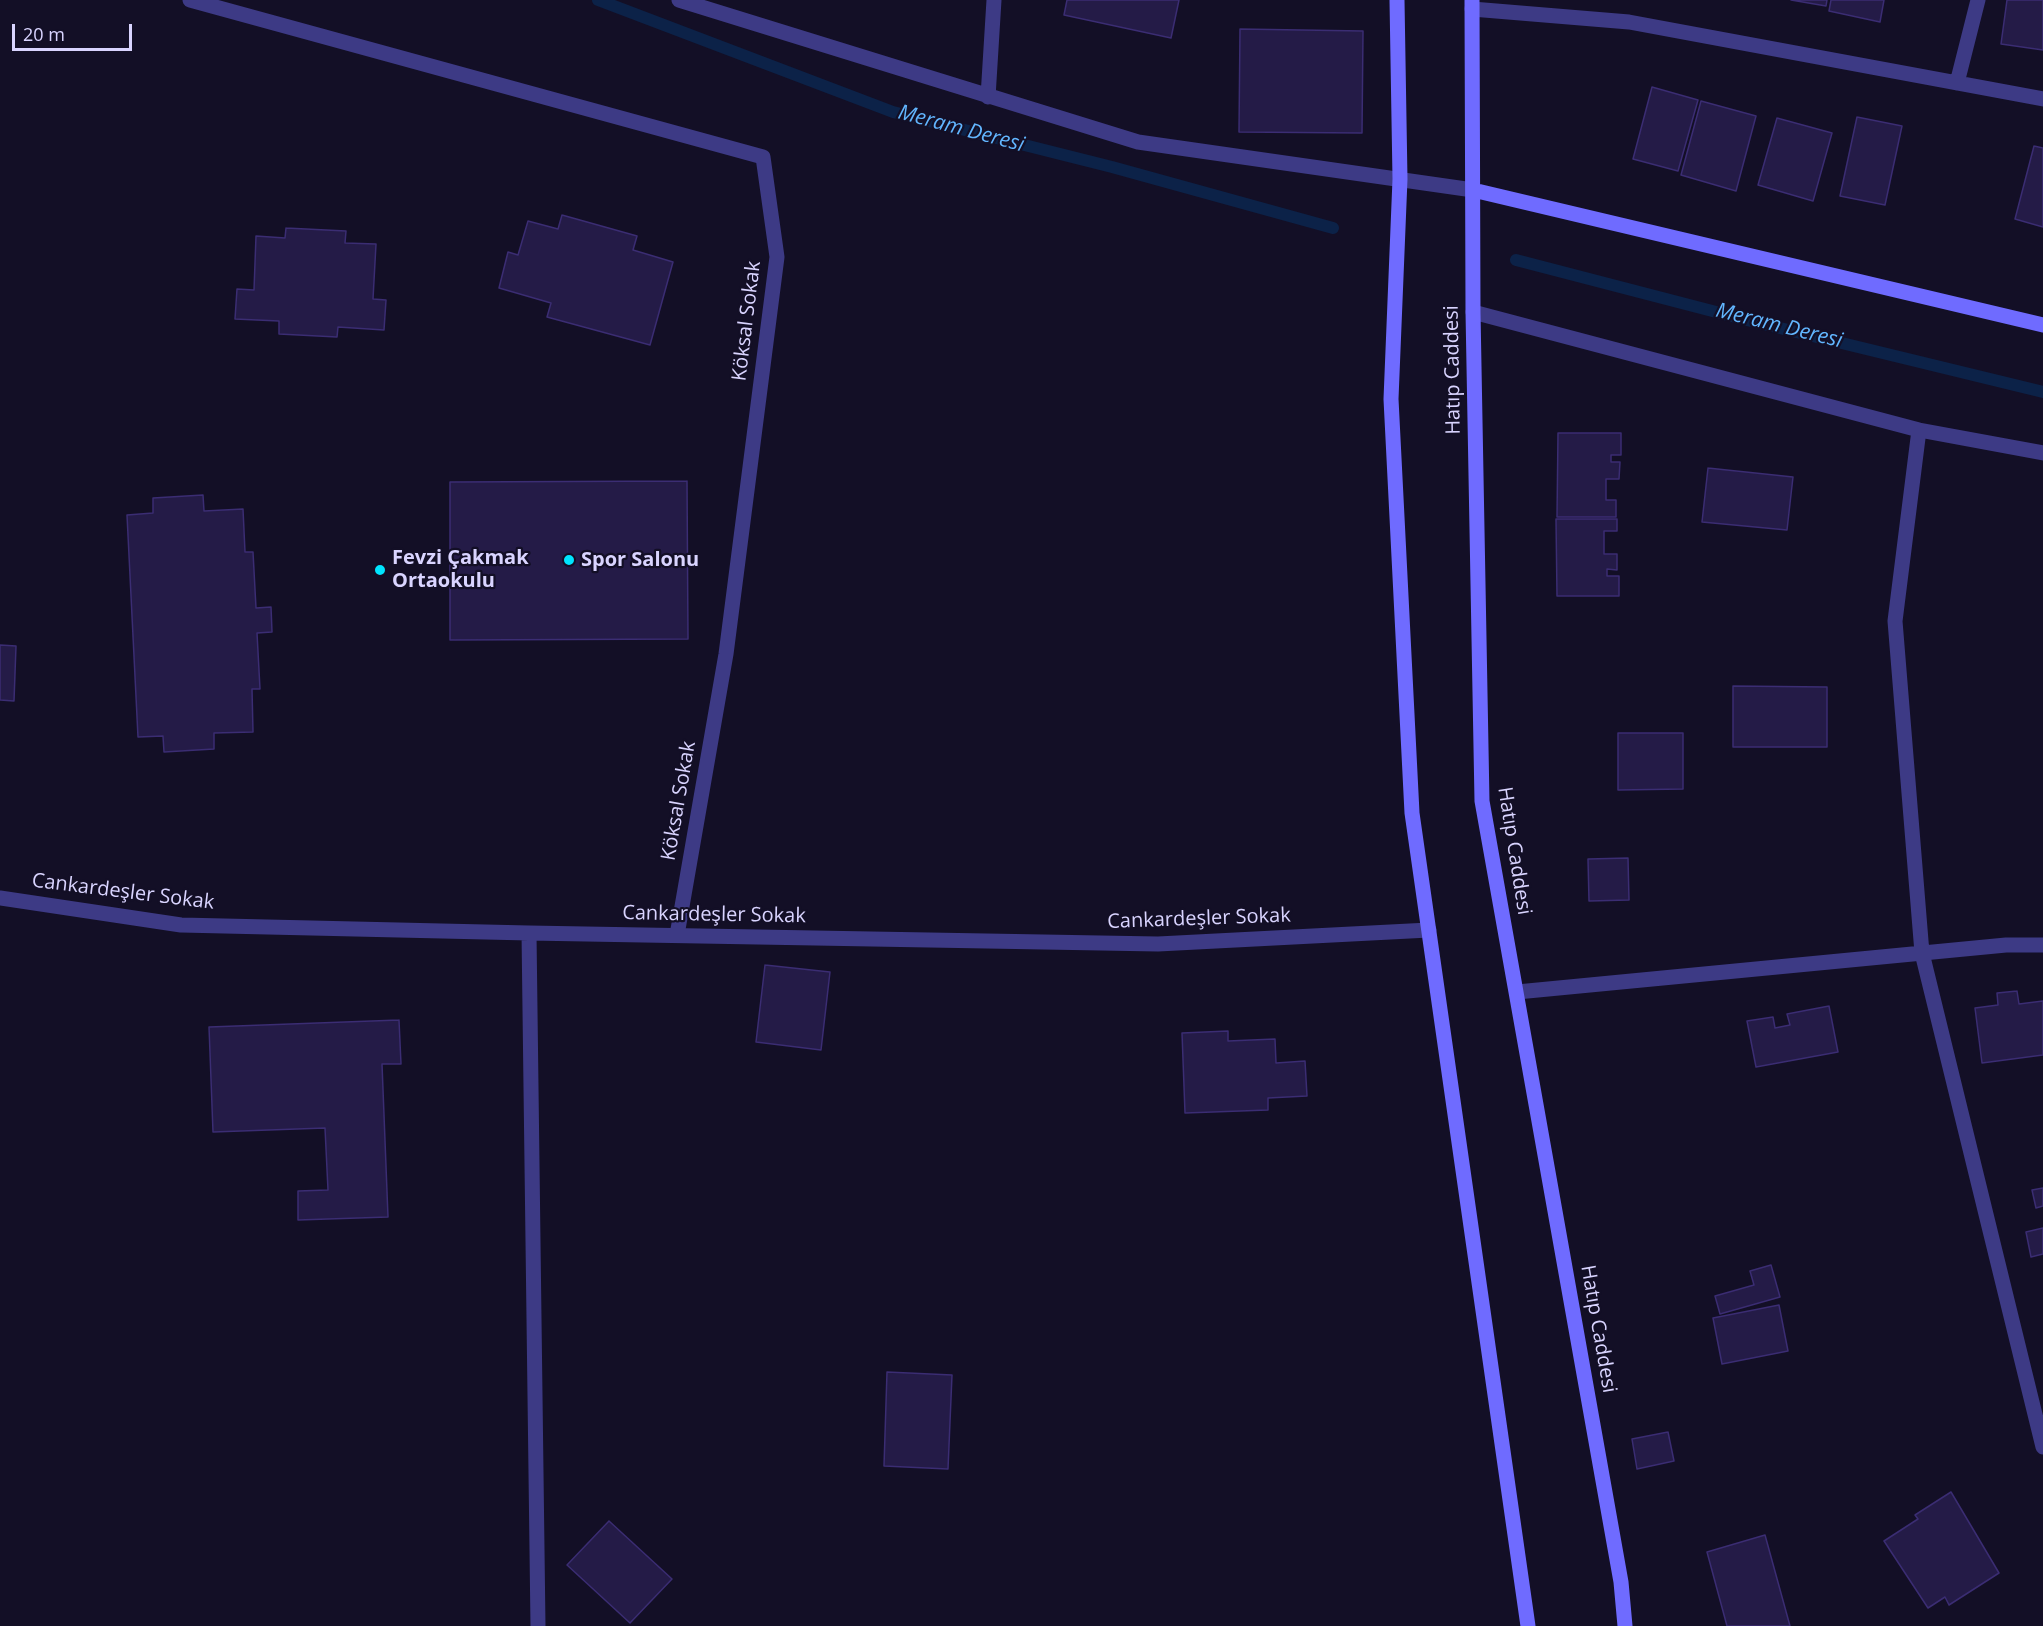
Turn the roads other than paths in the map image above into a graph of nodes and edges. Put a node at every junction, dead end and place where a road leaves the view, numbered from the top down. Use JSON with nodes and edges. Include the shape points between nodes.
{"nodes":[{"id":1,"x":190,"y":0,"type":"edge"},
{"id":2,"x":679,"y":0,"type":"edge"},
{"id":3,"x":994,"y":0,"type":"edge"},
{"id":4,"x":1397,"y":0,"type":"edge"},
{"id":5,"x":1978,"y":0,"type":"edge"},
{"id":6,"x":1472,"y":5,"type":"edge"},
{"id":7,"x":1957,"y":83,"type":"junction"},
{"id":8,"x":988,"y":98,"type":"junction"},
{"id":9,"x":2043,"y":99,"type":"edge"},
{"id":10,"x":1400,"y":179,"type":"junction"},
{"id":11,"x":1473,"y":190,"type":"junction"},
{"id":12,"x":1473,"y":312,"type":"junction"},
{"id":13,"x":2043,"y":325,"type":"edge"},
{"id":14,"x":1919,"y":430,"type":"junction"},
{"id":15,"x":2043,"y":453,"type":"edge"},
{"id":16,"x":0,"y":898,"type":"edge"},
{"id":17,"x":1429,"y":930,"type":"junction"},
{"id":18,"x":529,"y":933,"type":"junction"},
{"id":19,"x":677,"y":935,"type":"junction"},
{"id":20,"x":2043,"y":945,"type":"edge"},
{"id":21,"x":1922,"y":952,"type":"junction"},
{"id":22,"x":1517,"y":992,"type":"junction"},
{"id":23,"x":2043,"y":1447,"type":"edge"},
{"id":24,"x":538,"y":1626,"type":"edge"},
{"id":25,"x":1528,"y":1626,"type":"edge"},
{"id":26,"x":1625,"y":1626,"type":"edge"}],
"edges":[{"from":1,"to":19,"type":"street","name":"Köksal Sokak","via":[[763,157],[777,257],[726,654]]},
{"from":2,"to":8,"type":"street"},
{"from":3,"to":8,"type":"street"},
{"from":4,"to":10,"type":"main road"},
{"from":5,"to":7,"type":"street"},
{"from":6,"to":7,"type":"street","via":[[1629,22]]},
{"from":6,"to":11,"type":"main road","name":"Hatıp Caddesi"},
{"from":7,"to":9,"type":"street"},
{"from":8,"to":10,"type":"street","via":[[1138,142]]},
{"from":10,"to":11,"type":"street"},
{"from":10,"to":17,"type":"main road","via":[[1390,399],[1412,813]]},
{"from":11,"to":12,"type":"main road","name":"Hatıp Caddesi"},
{"from":11,"to":13,"type":"main road"},
{"from":12,"to":14,"type":"street"},
{"from":12,"to":22,"type":"main road","name":"Hatıp Caddesi","via":[[1482,801]]},
{"from":14,"to":15,"type":"street"},
{"from":14,"to":21,"type":"street","via":[[1895,621]]},
{"from":16,"to":18,"type":"street","name":"Cankardeşler Sokak","via":[[181,925]]},
{"from":17,"to":19,"type":"street","name":"Cankardeşler Sokak","via":[[1158,944]]},
{"from":17,"to":25,"type":"main road"},
{"from":18,"to":19,"type":"street","name":"Cankardeşler Sokak"},
{"from":18,"to":24,"type":"street"},
{"from":20,"to":21,"type":"street"},
{"from":21,"to":22,"type":"street"},
{"from":21,"to":23,"type":"street"},
{"from":22,"to":26,"type":"main road","name":"Hatıp Caddesi","via":[[1621,1582]]}]}
